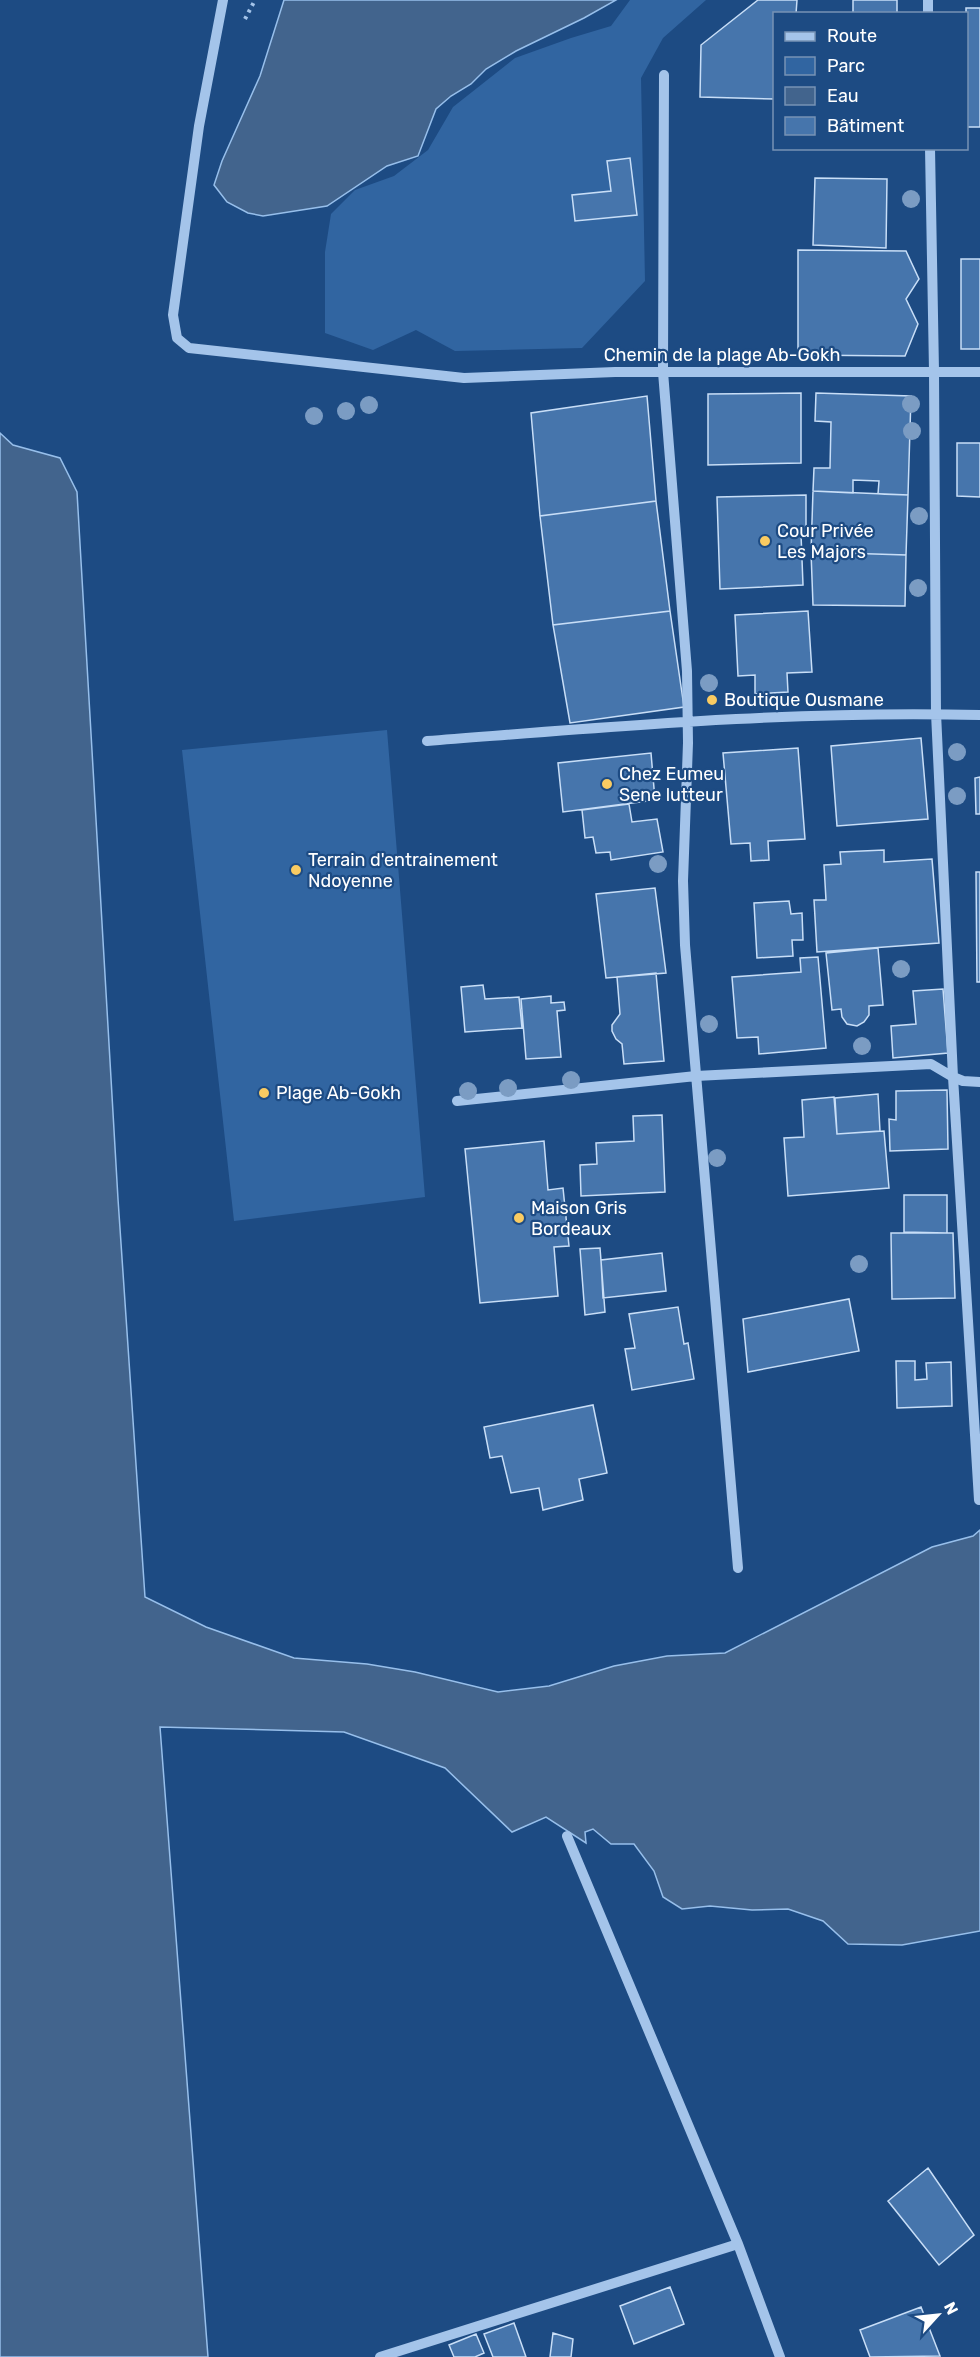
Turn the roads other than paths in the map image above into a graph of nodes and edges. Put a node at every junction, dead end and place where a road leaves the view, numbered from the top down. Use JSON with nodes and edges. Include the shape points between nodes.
{"nodes":[{"id":1,"x":223,"y":0,"type":"edge"},
{"id":2,"x":664,"y":75,"type":"dead end"},
{"id":3,"x":930,"y":150,"type":"edge"},
{"id":4,"x":934,"y":371,"type":"junction"},
{"id":5,"x":663,"y":372,"type":"junction"},
{"id":6,"x":980,"y":372,"type":"edge"},
{"id":7,"x":936,"y":713,"type":"junction"},
{"id":8,"x":980,"y":715,"type":"edge"},
{"id":9,"x":688,"y":722,"type":"junction"},
{"id":10,"x":427,"y":741,"type":"dead end"},
{"id":11,"x":696,"y":1076,"type":"junction"},
{"id":12,"x":952,"y":1077,"type":"junction"},
{"id":13,"x":980,"y":1082,"type":"edge"},
{"id":14,"x":457,"y":1101,"type":"dead end"},
{"id":15,"x":979,"y":1500,"type":"edge"},
{"id":16,"x":738,"y":1568,"type":"dead end"},
{"id":17,"x":567,"y":1836,"type":"dead end"},
{"id":18,"x":738,"y":2244,"type":"junction"},
{"id":19,"x":380,"y":2357,"type":"edge"},
{"id":20,"x":780,"y":2357,"type":"edge"}],
"edges":[{"from":1,"to":5,"type":"street","name":"Chemin de la plage Ab-Gokh","via":[[177,272],[172,315],[177,338],[189,348],[464,378]]},
{"from":2,"to":5,"type":"street"},
{"from":3,"to":4,"type":"street"},
{"from":4,"to":5,"type":"street","name":"Chemin de la plage Ab-Gokh"},
{"from":4,"to":6,"type":"street","name":"Chemin de la plage Ab-Gokh"},
{"from":4,"to":7,"type":"street"},
{"from":5,"to":9,"type":"street"},
{"from":7,"to":8,"type":"street"},
{"from":7,"to":9,"type":"street"},
{"from":7,"to":12,"type":"street"},
{"from":9,"to":10,"type":"street"},
{"from":9,"to":11,"type":"street","via":[[683,881]]},
{"from":11,"to":12,"type":"street","via":[[931,1064]]},
{"from":11,"to":14,"type":"street"},
{"from":11,"to":16,"type":"street"},
{"from":12,"to":13,"type":"street"},
{"from":12,"to":15,"type":"street"},
{"from":17,"to":18,"type":"street"},
{"from":18,"to":19,"type":"street"},
{"from":18,"to":20,"type":"street"}]}
